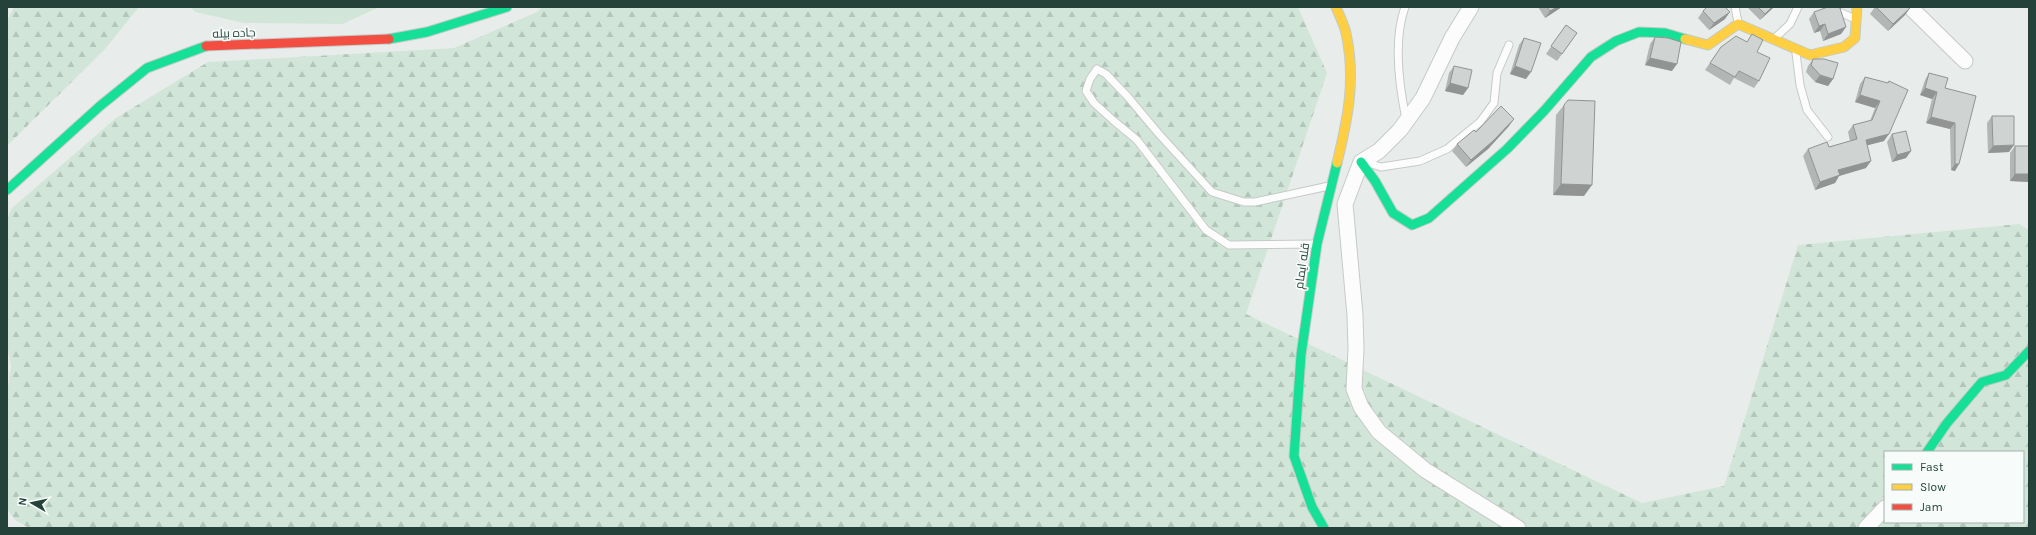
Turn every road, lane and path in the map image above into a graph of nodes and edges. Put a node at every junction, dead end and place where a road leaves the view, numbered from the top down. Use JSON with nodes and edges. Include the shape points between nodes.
{"nodes":[{"id":1,"x":506,"y":7,"type":"edge"},
{"id":2,"x":1336,"y":7,"type":"edge"},
{"id":3,"x":1405,"y":7,"type":"edge"},
{"id":4,"x":1471,"y":7,"type":"edge"},
{"id":5,"x":1735,"y":7,"type":"edge"},
{"id":6,"x":1798,"y":7,"type":"edge"},
{"id":7,"x":1828,"y":7,"type":"edge"},
{"id":8,"x":1857,"y":7,"type":"edge"},
{"id":9,"x":1910,"y":7,"type":"edge"},
{"id":10,"x":1857,"y":19,"type":"junction"},
{"id":11,"x":1738,"y":24,"type":"junction"},
{"id":12,"x":1774,"y":40,"type":"junction"},
{"id":13,"x":1509,"y":44,"type":"dead end"},
{"id":14,"x":1795,"y":49,"type":"junction"},
{"id":15,"x":1965,"y":61,"type":"dead end"},
{"id":16,"x":1406,"y":121,"type":"junction"},
{"id":17,"x":1828,"y":137,"type":"dead end"},
{"id":18,"x":1361,"y":162,"type":"junction"},
{"id":19,"x":1331,"y":186,"type":"junction"},
{"id":20,"x":7,"y":190,"type":"edge"},
{"id":21,"x":1317,"y":244,"type":"junction"},
{"id":22,"x":2029,"y":351,"type":"edge"},
{"id":23,"x":1928,"y":451,"type":"edge"},
{"id":24,"x":1884,"y":509,"type":"edge"},
{"id":25,"x":1324,"y":528,"type":"edge"},
{"id":26,"x":1518,"y":528,"type":"edge"},
{"id":27,"x":1866,"y":528,"type":"edge"}],
"edges":[{"from":1,"to":20,"type":"street","name":"جاده بیله","via":[[427,32],[394,39],[205,46],[147,68],[100,106]]},
{"from":2,"to":19,"type":"street","name":"قله ایمام","via":[[1346,32],[1352,81],[1346,124]]},
{"from":3,"to":16,"type":"lane","via":[[1400,21],[1399,86]]},
{"from":4,"to":16,"type":"street","via":[[1452,38],[1423,98]]},
{"from":5,"to":11,"type":"lane"},
{"from":6,"to":12,"type":"lane","via":[[1790,24]]},
{"from":7,"to":10,"type":"lane"},
{"from":8,"to":10,"type":"street"},
{"from":9,"to":15,"type":"street"},
{"from":10,"to":14,"type":"street","via":[[1855,38],[1844,47],[1810,55]]},
{"from":11,"to":12,"type":"street"},
{"from":11,"to":18,"type":"street","via":[[1708,45],[1665,33],[1639,32],[1616,41],[1591,57],[1507,149],[1429,218],[1412,225],[1393,213]]},
{"from":12,"to":14,"type":"street"},
{"from":13,"to":18,"type":"lane","via":[[1497,73],[1494,103],[1480,122],[1452,144],[1420,161],[1381,167]]},
{"from":14,"to":17,"type":"lane","via":[[1800,85],[1807,110]]},
{"from":16,"to":18,"type":"street","via":[[1379,151]]},
{"from":18,"to":26,"type":"street","via":[[1345,204],[1355,315],[1354,389],[1361,407],[1379,432],[1425,470]]},
{"from":19,"to":21,"type":"street","name":"قله ایمام"},
{"from":19,"to":21,"type":"lane","via":[[1255,202],[1244,202],[1212,192],[1106,74],[1097,70],[1090,78],[1086,91],[1094,103],[1137,140],[1206,230],[1229,245]]},
{"from":21,"to":25,"type":"street","name":"قله ایمام","via":[[1301,356],[1294,456],[1312,506]]},
{"from":22,"to":23,"type":"street","via":[[2006,375],[1982,382],[1947,422]]},
{"from":24,"to":27,"type":"street"}]}
